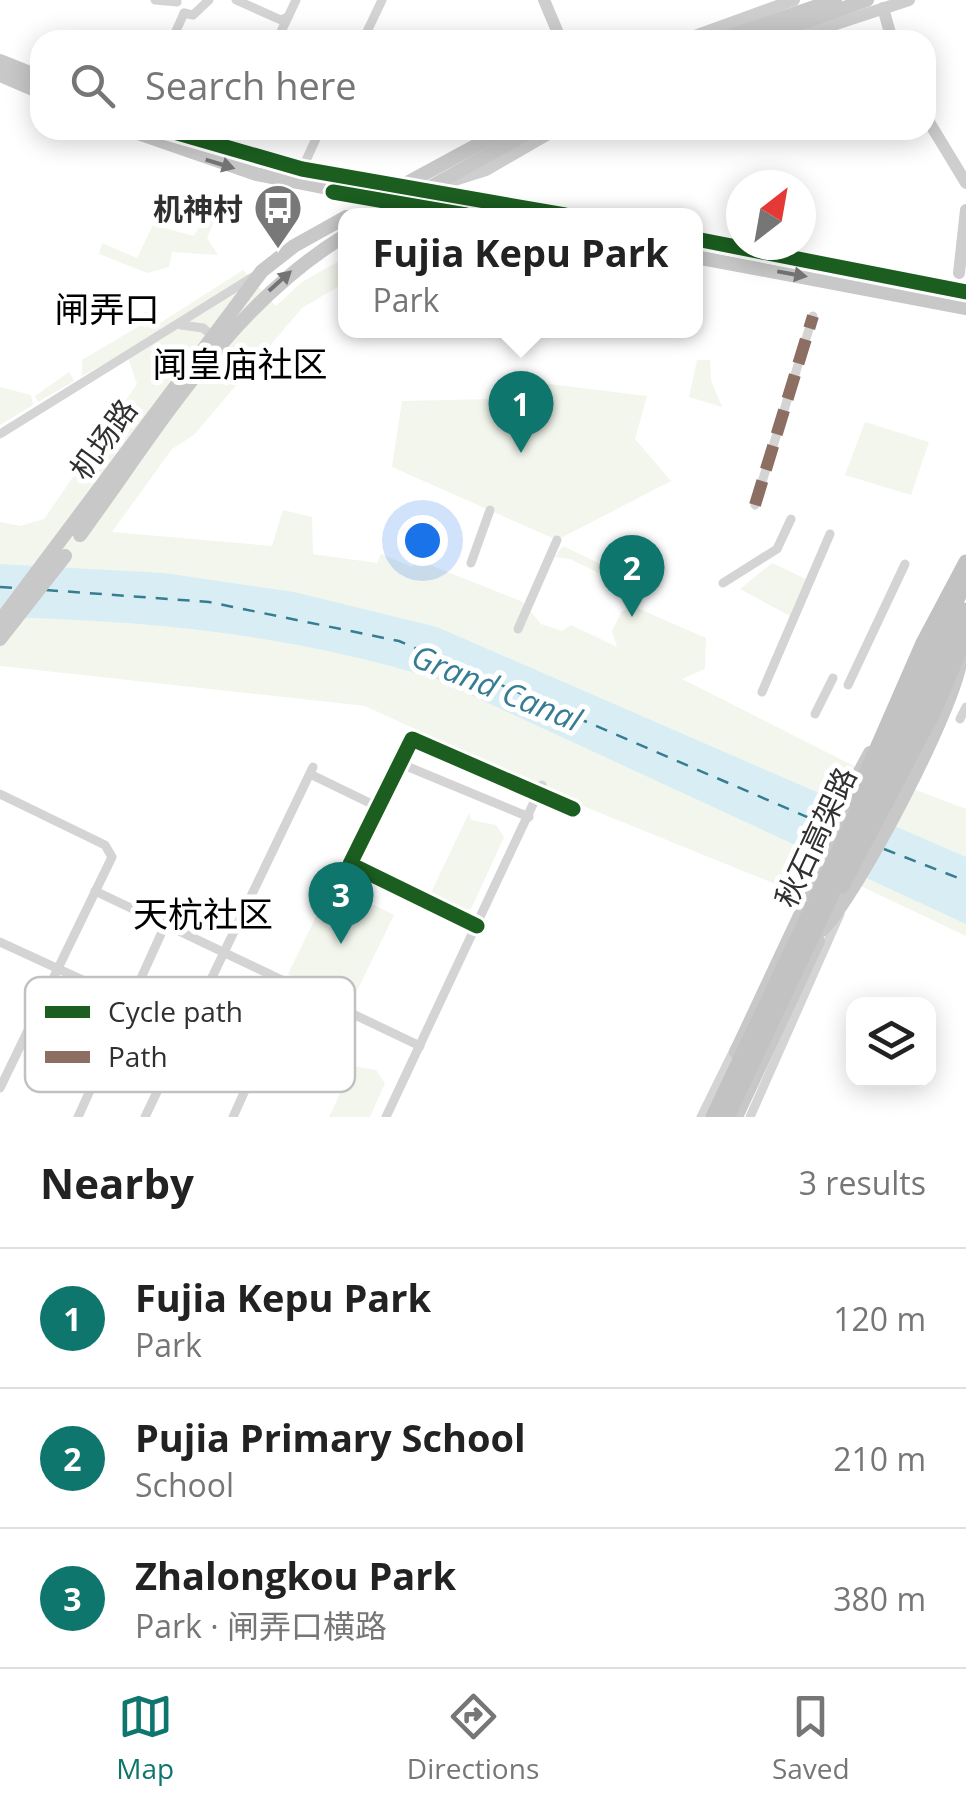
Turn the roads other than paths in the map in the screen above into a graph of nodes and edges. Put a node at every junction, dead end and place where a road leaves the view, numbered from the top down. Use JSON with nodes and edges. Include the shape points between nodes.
{"nodes":[{"id":1,"x":155,"y":0,"type":"edge"},
{"id":2,"x":210,"y":0,"type":"edge"},
{"id":3,"x":236,"y":0,"type":"edge"},
{"id":4,"x":296,"y":0,"type":"edge"},
{"id":5,"x":382,"y":0,"type":"edge"},
{"id":6,"x":544,"y":0,"type":"edge"},
{"id":7,"x":794,"y":0,"type":"edge"},
{"id":8,"x":835,"y":0,"type":"edge"},
{"id":9,"x":867,"y":0,"type":"edge"},
{"id":10,"x":909,"y":0,"type":"edge"},
{"id":11,"x":177,"y":1,"type":"edge"},
{"id":12,"x":883,"y":8,"type":"junction"},
{"id":13,"x":184,"y":13,"type":"junction"},
{"id":14,"x":288,"y":17,"type":"junction"},
{"id":15,"x":176,"y":30,"type":"edge"},
{"id":16,"x":282,"y":30,"type":"edge"},
{"id":17,"x":368,"y":30,"type":"edge"},
{"id":18,"x":557,"y":30,"type":"edge"},
{"id":19,"x":712,"y":30,"type":"edge"},
{"id":20,"x":747,"y":30,"type":"edge"},
{"id":21,"x":781,"y":30,"type":"edge"},
{"id":22,"x":817,"y":30,"type":"edge"},
{"id":23,"x":889,"y":30,"type":"edge"},
{"id":24,"x":0,"y":58,"type":"edge"},
{"id":25,"x":30,"y":72,"type":"edge"},
{"id":26,"x":0,"y":75,"type":"edge"},
{"id":27,"x":30,"y":88,"type":"edge"},
{"id":28,"x":936,"y":134,"type":"edge"},
{"id":29,"x":158,"y":140,"type":"edge"},
{"id":30,"x":202,"y":140,"type":"edge"},
{"id":31,"x":315,"y":140,"type":"edge"},
{"id":32,"x":485,"y":140,"type":"edge"},
{"id":33,"x":515,"y":140,"type":"edge"},
{"id":34,"x":538,"y":140,"type":"edge"},
{"id":35,"x":302,"y":169,"type":"junction"},
{"id":36,"x":966,"y":183,"type":"edge"},
{"id":37,"x":400,"y":187,"type":"junction"},
{"id":38,"x":424,"y":190,"type":"junction"},
{"id":39,"x":399,"y":204,"type":"junction"},
{"id":40,"x":377,"y":208,"type":"edge"},
{"id":41,"x":421,"y":208,"type":"edge"},
{"id":42,"x":522,"y":208,"type":"edge"},
{"id":43,"x":966,"y":210,"type":"edge"},
{"id":44,"x":338,"y":222,"type":"edge"},
{"id":45,"x":338,"y":240,"type":"edge"},
{"id":46,"x":703,"y":240,"type":"edge"},
{"id":47,"x":703,"y":258,"type":"edge"},
{"id":48,"x":262,"y":271,"type":"junction"},
{"id":49,"x":959,"y":273,"type":"dead end"},
{"id":50,"x":966,"y":292,"type":"edge"},
{"id":51,"x":966,"y":308,"type":"edge"},
{"id":52,"x":813,"y":316,"type":"dead end"},
{"id":53,"x":178,"y":325,"type":"junction"},
{"id":54,"x":217,"y":339,"type":"junction"},
{"id":55,"x":0,"y":434,"type":"edge"},
{"id":56,"x":755,"y":505,"type":"dead end"},
{"id":57,"x":490,"y":510,"type":"dead end"},
{"id":58,"x":790,"y":519,"type":"dead end"},
{"id":59,"x":830,"y":534,"type":"dead end"},
{"id":60,"x":557,"y":540,"type":"dead end"},
{"id":61,"x":65,"y":548,"type":"junction"},
{"id":62,"x":470,"y":563,"type":"dead end"},
{"id":63,"x":905,"y":564,"type":"dead end"},
{"id":64,"x":966,"y":566,"type":"edge"},
{"id":65,"x":966,"y":581,"type":"edge"},
{"id":66,"x":723,"y":583,"type":"dead end"},
{"id":67,"x":966,"y":610,"type":"edge"},
{"id":68,"x":0,"y":621,"type":"edge"},
{"id":69,"x":518,"y":629,"type":"dead end"},
{"id":70,"x":964,"y":632,"type":"edge"},
{"id":71,"x":0,"y":639,"type":"edge"},
{"id":72,"x":964,"y":654,"type":"edge"},
{"id":73,"x":833,"y":678,"type":"dead end"},
{"id":74,"x":848,"y":685,"type":"dead end"},
{"id":75,"x":762,"y":692,"type":"dead end"},
{"id":76,"x":966,"y":706,"type":"edge"},
{"id":77,"x":815,"y":714,"type":"dead end"},
{"id":78,"x":960,"y":718,"type":"dead end"},
{"id":79,"x":400,"y":762,"type":"junction"},
{"id":80,"x":864,"y":771,"type":"junction"},
{"id":81,"x":896,"y":788,"type":"junction"},
{"id":82,"x":540,"y":789,"type":"junction"},
{"id":83,"x":0,"y":794,"type":"edge"},
{"id":84,"x":853,"y":803,"type":"junction"},
{"id":85,"x":378,"y":806,"type":"junction"},
{"id":86,"x":573,"y":810,"type":"dead end"},
{"id":87,"x":529,"y":817,"type":"junction"},
{"id":88,"x":95,"y":890,"type":"junction"},
{"id":89,"x":811,"y":890,"type":"junction"},
{"id":90,"x":841,"y":900,"type":"junction"},
{"id":91,"x":166,"y":924,"type":"junction"},
{"id":92,"x":478,"y":926,"type":"junction"},
{"id":93,"x":0,"y":942,"type":"edge"},
{"id":94,"x":223,"y":950,"type":"junction"},
{"id":95,"x":58,"y":968,"type":"junction"},
{"id":96,"x":54,"y":977,"type":"edge"},
{"id":97,"x":78,"y":977,"type":"edge"},
{"id":98,"x":143,"y":977,"type":"edge"},
{"id":99,"x":211,"y":977,"type":"edge"},
{"id":100,"x":279,"y":977,"type":"edge"},
{"id":101,"x":355,"y":1014,"type":"edge"},
{"id":102,"x":796,"y":1016,"type":"junction"},
{"id":103,"x":25,"y":1036,"type":"edge"},
{"id":104,"x":776,"y":1038,"type":"junction"},
{"id":105,"x":420,"y":1046,"type":"junction"},
{"id":106,"x":0,"y":1088,"type":"edge"},
{"id":107,"x":90,"y":1092,"type":"edge"},
{"id":108,"x":157,"y":1092,"type":"edge"},
{"id":109,"x":244,"y":1092,"type":"edge"},
{"id":110,"x":78,"y":1117,"type":"edge"},
{"id":111,"x":145,"y":1117,"type":"edge"},
{"id":112,"x":233,"y":1117,"type":"edge"},
{"id":113,"x":386,"y":1117,"type":"edge"},
{"id":114,"x":707,"y":1117,"type":"edge"},
{"id":115,"x":727,"y":1117,"type":"edge"},
{"id":116,"x":736,"y":1117,"type":"edge"},
{"id":117,"x":750,"y":1117,"type":"edge"}],
"edges":[{"from":1,"to":11,"type":"street"},
{"from":2,"to":13,"type":"street","via":[[193,15]]},
{"from":3,"to":14,"type":"street","via":[[281,20]]},
{"from":4,"to":14,"type":"street"},
{"from":5,"to":17,"type":"street"},
{"from":6,"to":18,"type":"main road"},
{"from":7,"to":19,"type":"main road"},
{"from":8,"to":20,"type":"main road"},
{"from":9,"to":21,"type":"main road"},
{"from":10,"to":12,"type":"main road"},
{"from":11,"to":13,"type":"street"},
{"from":12,"to":22,"type":"main road"},
{"from":12,"to":23,"type":"main road"},
{"from":13,"to":15,"type":"street"},
{"from":14,"to":16,"type":"street"},
{"from":24,"to":25,"type":"main road"},
{"from":26,"to":27,"type":"main road"},
{"from":28,"to":36,"type":"main road"},
{"from":29,"to":40,"type":"main road","one_way":true},
{"from":30,"to":35,"type":"main road"},
{"from":31,"to":35,"type":"street"},
{"from":32,"to":37,"type":"main road"},
{"from":33,"to":38,"type":"main road"},
{"from":34,"to":38,"type":"main road","via":[[486,170]]},
{"from":35,"to":37,"type":"main road"},
{"from":37,"to":38,"type":"main road"},
{"from":37,"to":40,"type":"main road"},
{"from":38,"to":39,"type":"main road"},
{"from":38,"to":42,"type":"main road"},
{"from":39,"to":40,"type":"main road"},
{"from":39,"to":41,"type":"main road"},
{"from":43,"to":49,"type":"main road"},
{"from":44,"to":48,"type":"main road"},
{"from":54,"to":45,"type":"main road","one_way":true,"via":[[302,262]]},
{"from":46,"to":50,"type":"main road"},
{"from":47,"to":51,"type":"main road","one_way":true},
{"from":48,"to":53,"type":"street"},
{"from":48,"to":54,"type":"main road"},
{"from":52,"to":56,"type":"street"},
{"from":53,"to":54,"type":"street","via":[[191,324]]},
{"from":53,"to":55,"type":"street"},
{"from":54,"to":61,"type":"main road"},
{"from":57,"to":62,"type":"street"},
{"from":58,"to":66,"type":"street","via":[[777,549]]},
{"from":59,"to":75,"type":"street"},
{"from":60,"to":69,"type":"street"},
{"from":61,"to":68,"type":"main road"},
{"from":61,"to":71,"type":"main road"},
{"from":63,"to":74,"type":"street"},
{"from":64,"to":80,"type":"main road"},
{"from":64,"to":84,"type":"highway","bridge":true,"via":[[938,613]]},
{"from":65,"to":114,"type":"highway","name":"秋石高架路"},
{"from":67,"to":115,"type":"highway","name":"秋石高架路","bridge":true},
{"from":70,"to":72,"type":"main road"},
{"from":70,"to":81,"type":"main road"},
{"from":70,"to":90,"type":"highway","bridge":true,"via":[[929,722]]},
{"from":72,"to":81,"type":"main road","via":[[954,690]]},
{"from":73,"to":77,"type":"street"},
{"from":76,"to":78,"type":"street"},
{"from":79,"to":82,"type":"street","via":[[412,739]]},
{"from":79,"to":85,"type":"street"},
{"from":79,"to":87,"type":"street"},
{"from":80,"to":84,"type":"main road","bridge":true},
{"from":80,"to":89,"type":"main road"},
{"from":81,"to":90,"type":"main road","bridge":true},
{"from":82,"to":86,"type":"street"},
{"from":82,"to":87,"type":"street"},
{"from":83,"to":88,"type":"street","via":[[105,845],[112,857]]},
{"from":84,"to":89,"type":"main road"},
{"from":85,"to":92,"type":"street","via":[[350,864]]},
{"from":85,"to":94,"type":"street","via":[[312,770]]},
{"from":87,"to":92,"type":"street"},
{"from":88,"to":91,"type":"street"},
{"from":88,"to":95,"type":"street"},
{"from":89,"to":114,"type":"main road"},
{"from":90,"to":102,"type":"street"},
{"from":90,"to":104,"type":"main road"},
{"from":91,"to":94,"type":"street"},
{"from":91,"to":98,"type":"street"},
{"from":92,"to":105,"type":"street"},
{"from":93,"to":95,"type":"street"},
{"from":94,"to":99,"type":"street"},
{"from":94,"to":100,"type":"street"},
{"from":95,"to":96,"type":"street"},
{"from":95,"to":97,"type":"street"},
{"from":101,"to":105,"type":"street"},
{"from":102,"to":104,"type":"street"},
{"from":102,"to":117,"type":"street"},
{"from":103,"to":106,"type":"street"},
{"from":104,"to":116,"type":"main road"},
{"from":105,"to":113,"type":"street"},
{"from":107,"to":110,"type":"street"},
{"from":108,"to":111,"type":"street"},
{"from":109,"to":112,"type":"street"}]}
